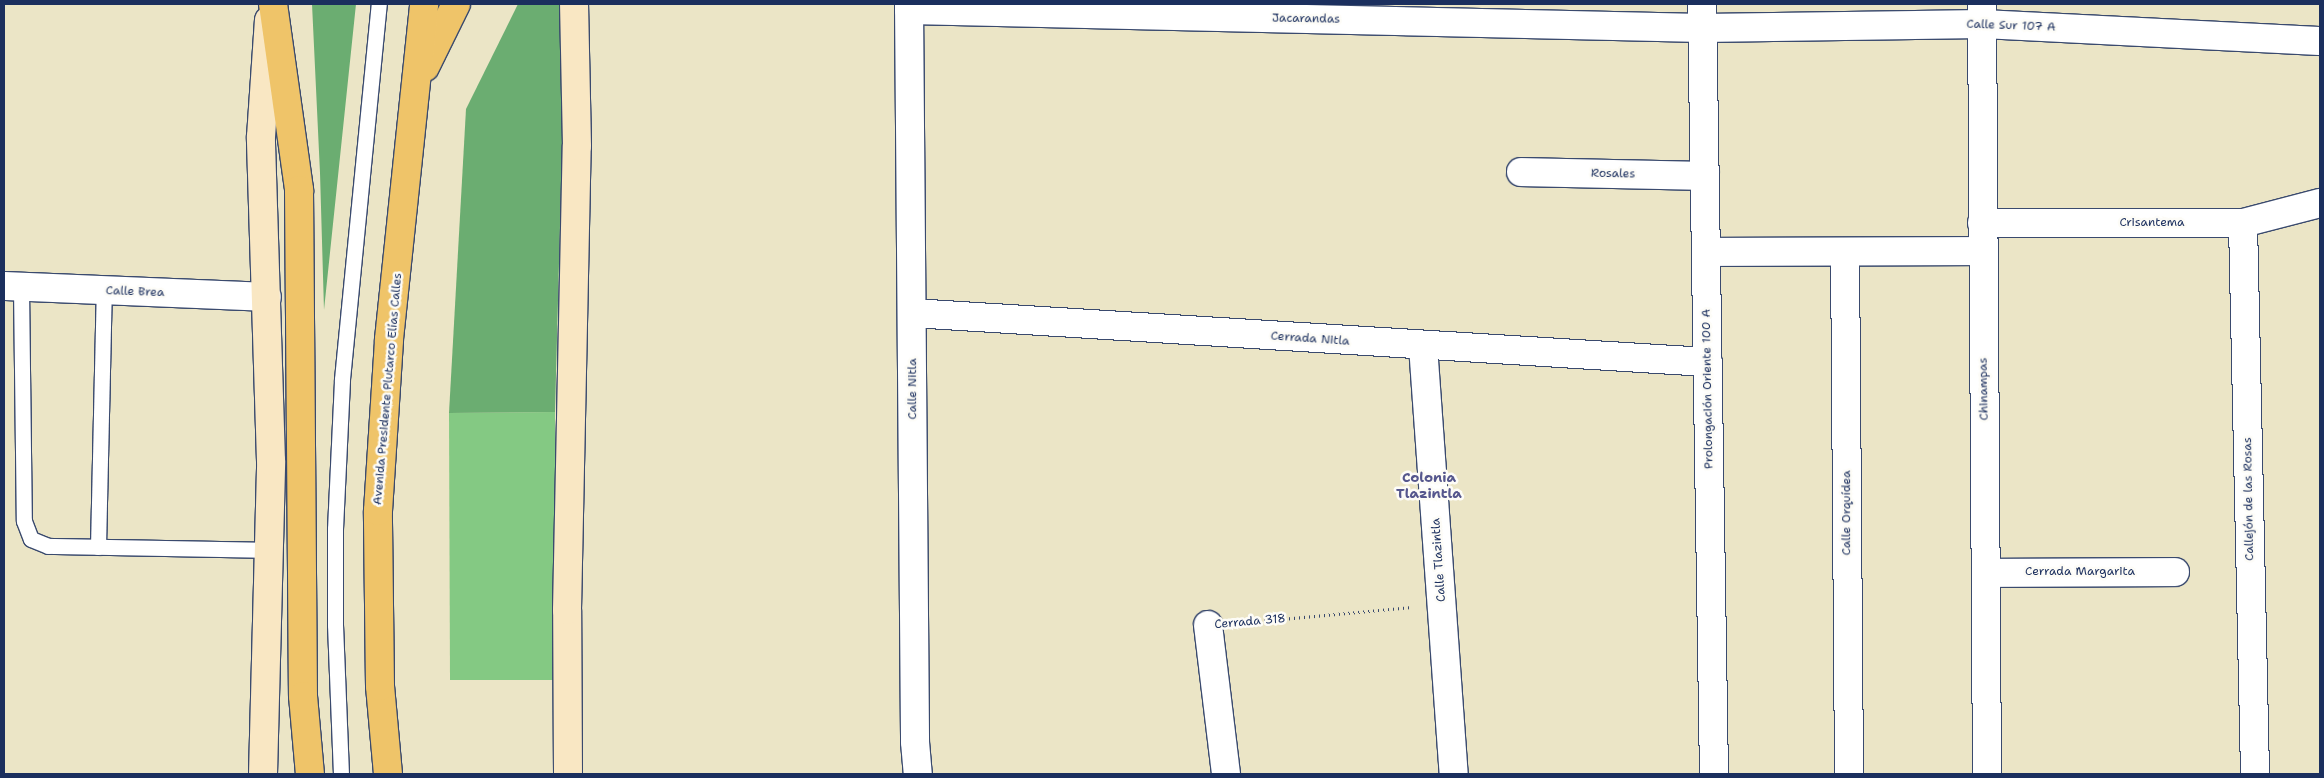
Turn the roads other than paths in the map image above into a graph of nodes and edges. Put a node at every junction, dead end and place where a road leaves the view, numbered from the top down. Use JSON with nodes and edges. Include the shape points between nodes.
{"nodes":[{"id":1,"x":272,"y":4,"type":"edge"},
{"id":2,"x":379,"y":4,"type":"edge"},
{"id":3,"x":424,"y":4,"type":"edge"},
{"id":4,"x":456,"y":4,"type":"edge"},
{"id":5,"x":574,"y":4,"type":"edge"},
{"id":6,"x":909,"y":7,"type":"edge"},
{"id":7,"x":1982,"y":14,"type":"edge"},
{"id":8,"x":1702,"y":16,"type":"edge"},
{"id":9,"x":2320,"y":41,"type":"edge"},
{"id":10,"x":418,"y":80,"type":"junction"},
{"id":11,"x":1521,"y":172,"type":"dead end"},
{"id":12,"x":1705,"y":176,"type":"junction"},
{"id":13,"x":2320,"y":203,"type":"edge"},
{"id":14,"x":1982,"y":223,"type":"junction"},
{"id":15,"x":2243,"y":223,"type":"junction"},
{"id":16,"x":1982,"y":251,"type":"junction"},
{"id":17,"x":1706,"y":252,"type":"junction"},
{"id":18,"x":1845,"y":252,"type":"junction"},
{"id":19,"x":12,"y":286,"type":"edge"},
{"id":20,"x":104,"y":291,"type":"junction"},
{"id":21,"x":267,"y":297,"type":"junction"},
{"id":22,"x":912,"y":313,"type":"junction"},
{"id":23,"x":1423,"y":346,"type":"junction"},
{"id":24,"x":1707,"y":362,"type":"junction"},
{"id":25,"x":98,"y":547,"type":"junction"},
{"id":26,"x":268,"y":550,"type":"junction"},
{"id":27,"x":2175,"y":572,"type":"dead end"},
{"id":28,"x":1986,"y":573,"type":"junction"},
{"id":29,"x":1208,"y":625,"type":"road end"},
{"id":30,"x":263,"y":774,"type":"edge"},
{"id":31,"x":310,"y":774,"type":"edge"},
{"id":32,"x":341,"y":774,"type":"edge"},
{"id":33,"x":388,"y":774,"type":"edge"},
{"id":34,"x":568,"y":774,"type":"edge"},
{"id":35,"x":918,"y":774,"type":"edge"},
{"id":36,"x":1226,"y":774,"type":"edge"},
{"id":37,"x":1454,"y":774,"type":"edge"},
{"id":38,"x":1714,"y":774,"type":"edge"},
{"id":39,"x":1849,"y":774,"type":"edge"},
{"id":40,"x":1987,"y":774,"type":"edge"},
{"id":41,"x":2254,"y":774,"type":"edge"}],
"edges":[{"from":1,"to":21,"type":"street","via":[[262,137]]},
{"from":1,"to":31,"type":"main road","via":[[299,190],[303,696]]},
{"from":2,"to":32,"type":"lane","via":[[342,379],[335,529]]},
{"from":3,"to":10,"type":"main road","name":"Avenida Presidente Plutarco Elías Calles"},
{"from":4,"to":10,"type":"main road"},
{"from":5,"to":34,"type":"street","via":[[576,146],[567,600]]},
{"from":6,"to":8,"type":"street","name":"Jacarandas"},
{"from":6,"to":22,"type":"street","name":"Calle Nitla"},
{"from":7,"to":8,"type":"street","name":"Calle Sur 107 A"},
{"from":7,"to":9,"type":"street","name":"Calle Sur 107 A"},
{"from":7,"to":14,"type":"street","name":"Chinampas"},
{"from":8,"to":12,"type":"street","name":"Prolongación Oriente 100 A"},
{"from":10,"to":33,"type":"main road","name":"Avenida Presidente Plutarco Elías Calles","via":[[390,339],[378,511],[380,686]]},
{"from":11,"to":12,"type":"street","name":"Rosales"},
{"from":12,"to":17,"type":"street","name":"Prolongación Oriente 100 A"},
{"from":13,"to":15,"type":"street","name":"Crisantema"},
{"from":14,"to":15,"type":"street","name":"Crisantema"},
{"from":14,"to":16,"type":"street","name":"Chinampas"},
{"from":15,"to":41,"type":"street","name":"Callejón de las Rosas"},
{"from":16,"to":18,"type":"street"},
{"from":16,"to":28,"type":"street","name":"Chinampas"},
{"from":17,"to":18,"type":"street"},
{"from":17,"to":24,"type":"street","name":"Prolongación Oriente 100 A"},
{"from":18,"to":39,"type":"street","name":"Calle Orquídea"},
{"from":19,"to":20,"type":"street","name":"Calle Brea"},
{"from":19,"to":25,"type":"lane","via":[[26,531],[39,544]]},
{"from":20,"to":21,"type":"street","name":"Calle Brea"},
{"from":20,"to":25,"type":"lane"},
{"from":21,"to":26,"type":"street","via":[[271,462]]},
{"from":22,"to":23,"type":"street","name":"Cerrada Nitla"},
{"from":22,"to":35,"type":"street","name":"Calle Nitla"},
{"from":23,"to":24,"type":"street","name":"Cerrada Nitla"},
{"from":23,"to":37,"type":"street","name":"Calle Tlazintla"},
{"from":24,"to":38,"type":"street","name":"Prolongación Oriente 100 A"},
{"from":25,"to":26,"type":"lane"},
{"from":26,"to":30,"type":"street"},
{"from":27,"to":28,"type":"street","name":"Cerrada Margarita"},
{"from":28,"to":40,"type":"street","name":"Chinampas"},
{"from":29,"to":36,"type":"street","name":"Cerrada 318"}]}
